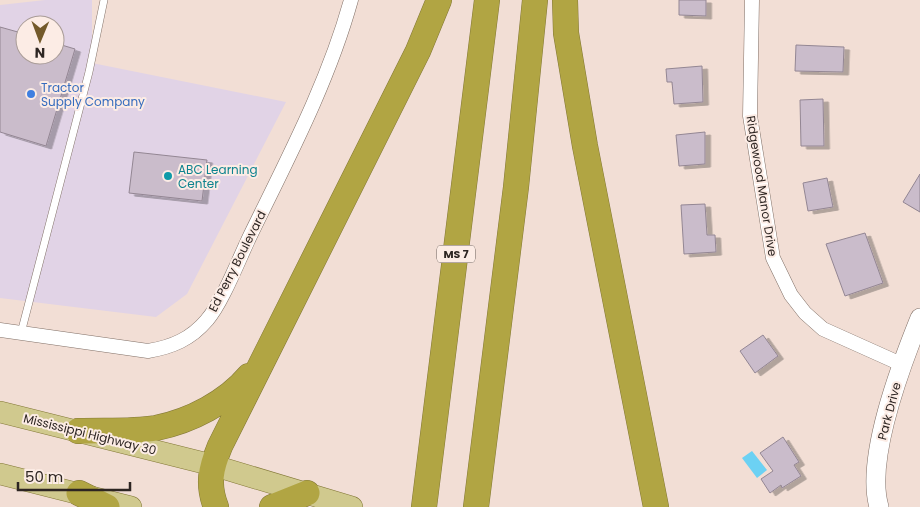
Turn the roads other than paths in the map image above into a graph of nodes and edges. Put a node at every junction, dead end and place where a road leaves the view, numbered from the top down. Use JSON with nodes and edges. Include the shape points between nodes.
{"nodes":[{"id":1,"x":104,"y":0,"type":"edge"},
{"id":2,"x":351,"y":0,"type":"edge"},
{"id":3,"x":439,"y":0,"type":"edge"},
{"id":4,"x":487,"y":0,"type":"edge"},
{"id":5,"x":535,"y":0,"type":"edge"},
{"id":6,"x":565,"y":0,"type":"edge"},
{"id":7,"x":752,"y":0,"type":"edge"},
{"id":8,"x":920,"y":318,"type":"edge"},
{"id":9,"x":0,"y":330,"type":"edge"},
{"id":10,"x":21,"y":333,"type":"junction"},
{"id":11,"x":262,"y":360,"type":"junction"},
{"id":12,"x":901,"y":364,"type":"junction"},
{"id":13,"x":0,"y":412,"type":"edge"},
{"id":14,"x":78,"y":431,"type":"junction"},
{"id":15,"x":212,"y":465,"type":"junction"},
{"id":16,"x":0,"y":474,"type":"edge"},
{"id":17,"x":79,"y":494,"type":"junction"},
{"id":18,"x":307,"y":494,"type":"junction"},
{"id":19,"x":347,"y":506,"type":"edge"},
{"id":20,"x":107,"y":507,"type":"edge"},
{"id":21,"x":131,"y":507,"type":"edge"},
{"id":22,"x":216,"y":507,"type":"edge"},
{"id":23,"x":272,"y":507,"type":"edge"},
{"id":24,"x":424,"y":507,"type":"edge"},
{"id":25,"x":476,"y":507,"type":"edge"},
{"id":26,"x":656,"y":507,"type":"edge"},
{"id":27,"x":879,"y":507,"type":"edge"}],
"edges":[{"from":1,"to":10,"type":"lane","via":[[89,72]]},
{"from":2,"to":10,"type":"street","name":"Ed Perry Boulevard","via":[[311,109],[208,319],[193,334],[169,348],[148,351]]},
{"from":3,"to":11,"type":"highway","via":[[418,51]]},
{"from":4,"to":24,"type":"highway","number":"MS 7"},
{"from":5,"to":25,"type":"highway","via":[[516,187]]},
{"from":6,"to":26,"type":"highway","via":[[566,33],[585,146]]},
{"from":7,"to":12,"type":"street","name":"Ridgewood Manor Drive","via":[[750,116],[773,258],[791,295],[805,314],[823,329]]},
{"from":8,"to":12,"type":"street","name":"Park Drive"},
{"from":9,"to":10,"type":"street","name":"Ed Perry Boulevard"},
{"from":11,"to":14,"type":"highway","via":[[239,388],[215,405],[187,418],[156,428]]},
{"from":11,"to":15,"type":"highway"},
{"from":12,"to":27,"type":"street","name":"Park Drive","via":[[876,462],[875,492]]},
{"from":13,"to":14,"type":"main road","name":"Mississippi Highway 30"},
{"from":14,"to":15,"type":"main road","name":"Mississippi Highway 30"},
{"from":15,"to":18,"type":"main road","name":"Mississippi Highway 30"},
{"from":15,"to":22,"type":"highway","via":[[211,494]]},
{"from":16,"to":17,"type":"main road"},
{"from":17,"to":20,"type":"highway"},
{"from":17,"to":21,"type":"main road"},
{"from":18,"to":19,"type":"main road","name":"Mississippi Highway 30"},
{"from":18,"to":23,"type":"highway"}]}
